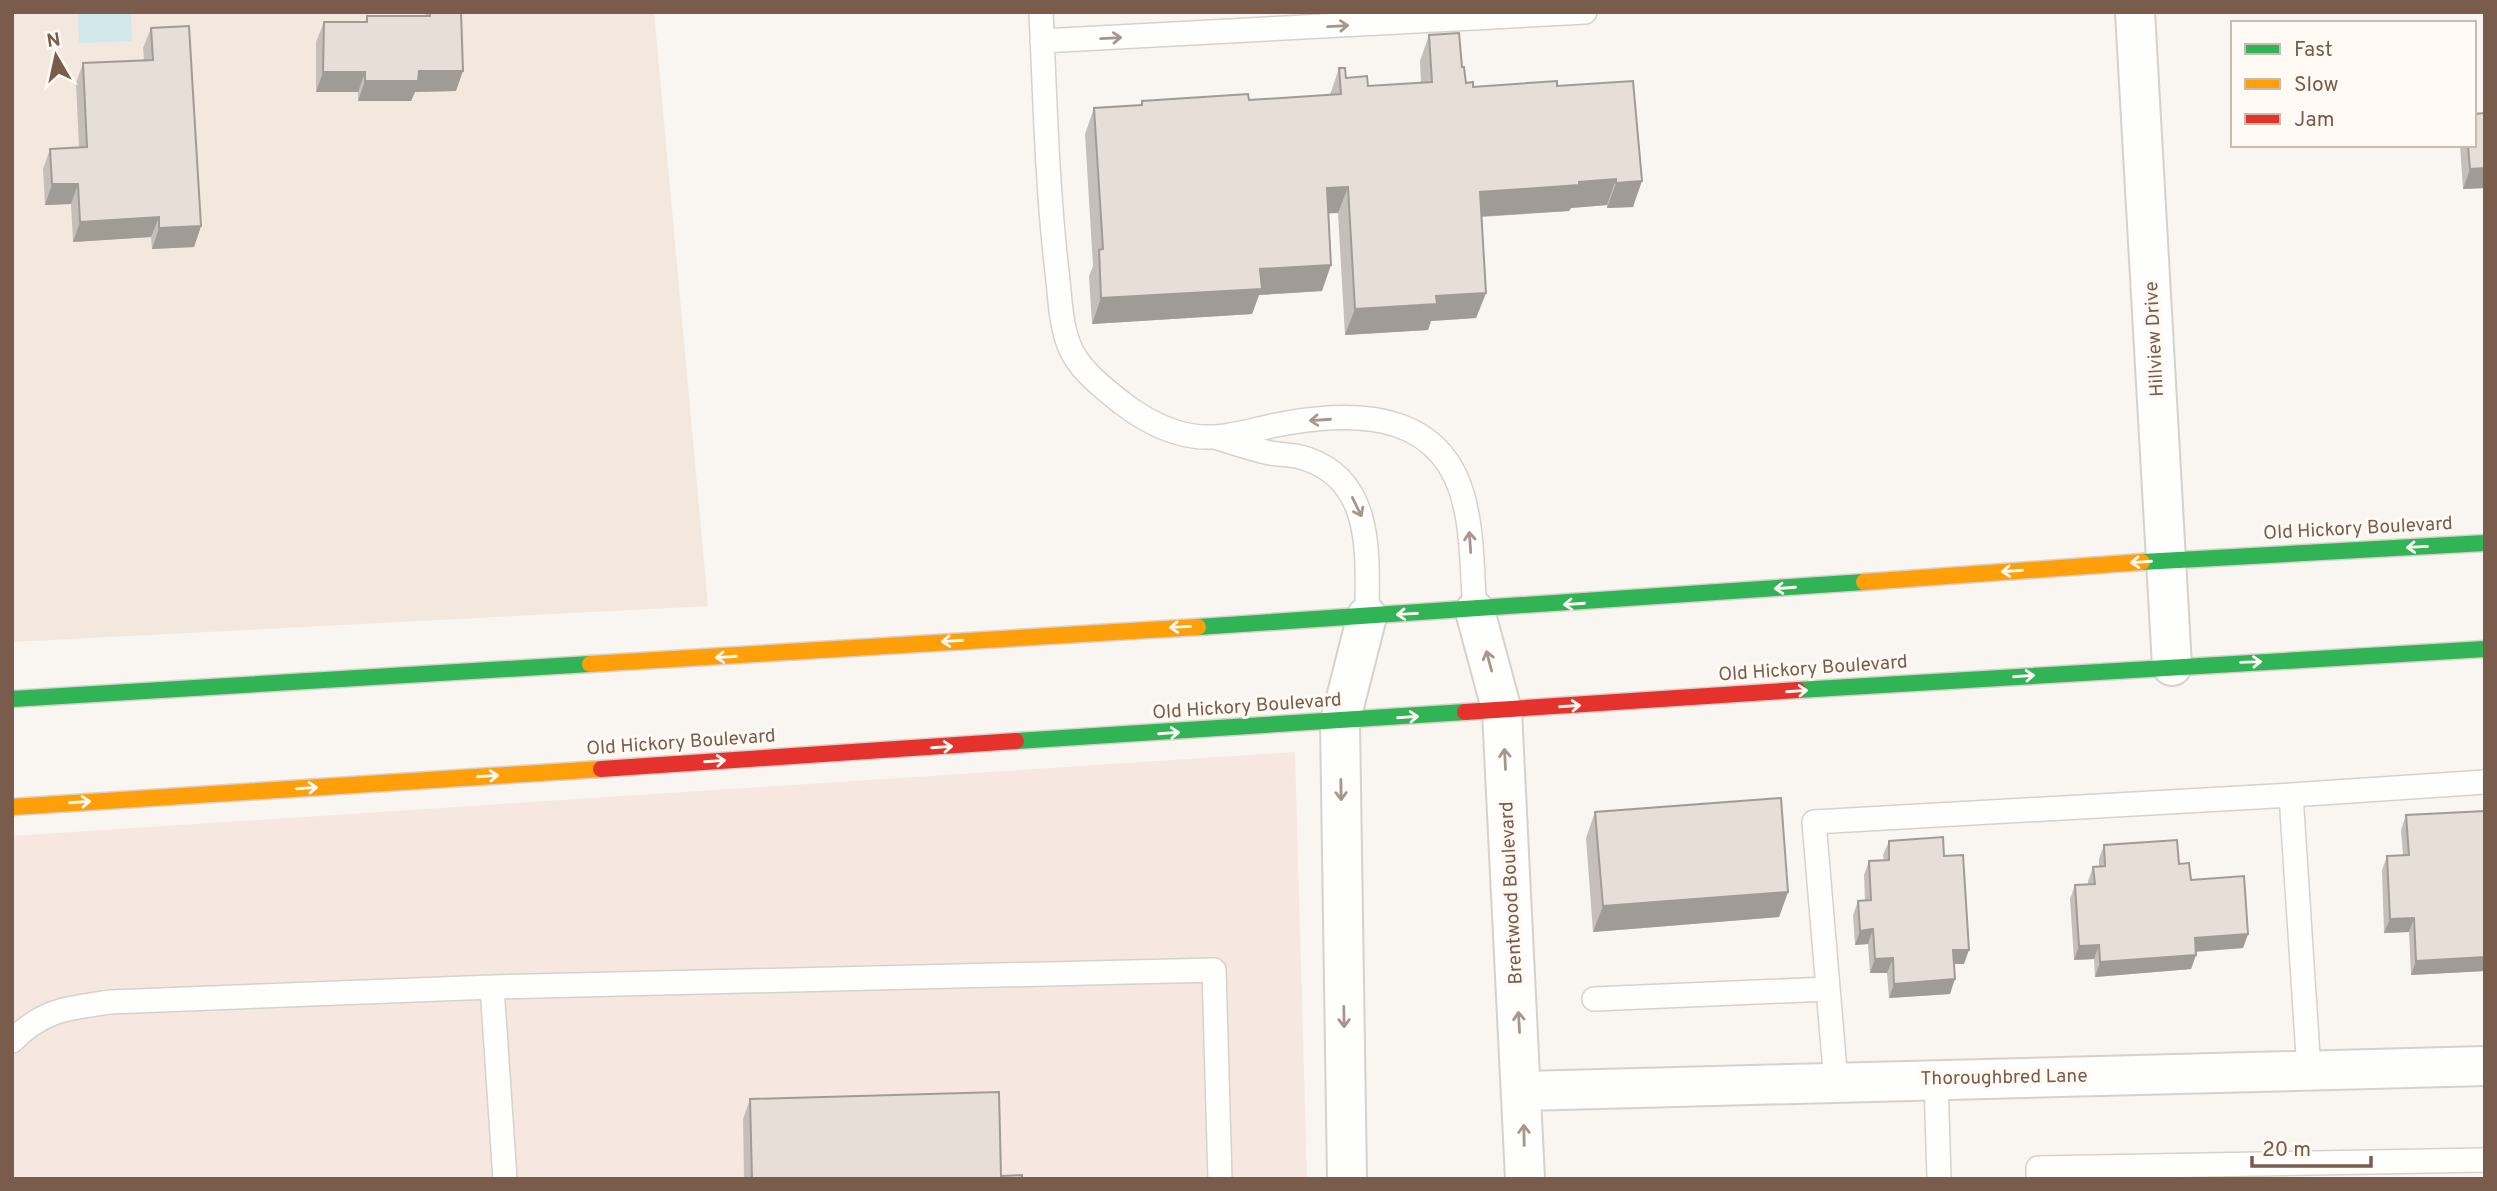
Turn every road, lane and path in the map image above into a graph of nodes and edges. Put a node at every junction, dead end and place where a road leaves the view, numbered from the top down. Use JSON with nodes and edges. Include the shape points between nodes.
{"nodes":[{"id":1,"x":1041,"y":12,"type":"edge"},
{"id":2,"x":1585,"y":12,"type":"edge"},
{"id":3,"x":2135,"y":12,"type":"edge"},
{"id":4,"x":1042,"y":41,"type":"junction"},
{"id":5,"x":1215,"y":437,"type":"junction"},
{"id":6,"x":2485,"y":543,"type":"edge"},
{"id":7,"x":2166,"y":560,"type":"junction"},
{"id":8,"x":1475,"y":611,"type":"junction"},
{"id":9,"x":1367,"y":616,"type":"junction"},
{"id":10,"x":2485,"y":649,"type":"edge"},
{"id":11,"x":2172,"y":666,"type":"junction"},
{"id":12,"x":12,"y":699,"type":"edge"},
{"id":13,"x":1502,"y":711,"type":"junction"},
{"id":14,"x":1340,"y":722,"type":"junction"},
{"id":15,"x":2485,"y":782,"type":"edge"},
{"id":16,"x":2291,"y":795,"type":"junction"},
{"id":17,"x":12,"y":807,"type":"edge"},
{"id":18,"x":492,"y":987,"type":"junction"},
{"id":19,"x":1828,"y":989,"type":"junction"},
{"id":20,"x":1594,"y":999,"type":"dead end"},
{"id":21,"x":12,"y":1041,"type":"edge"},
{"id":22,"x":2485,"y":1066,"type":"edge"},
{"id":23,"x":2309,"y":1071,"type":"junction"},
{"id":24,"x":1936,"y":1080,"type":"junction"},
{"id":25,"x":1836,"y":1083,"type":"junction"},
{"id":26,"x":1523,"y":1091,"type":"junction"},
{"id":27,"x":2485,"y":1160,"type":"edge"},
{"id":28,"x":505,"y":1179,"type":"edge"},
{"id":29,"x":1220,"y":1179,"type":"edge"},
{"id":30,"x":1347,"y":1179,"type":"edge"},
{"id":31,"x":1525,"y":1179,"type":"edge"},
{"id":32,"x":1939,"y":1179,"type":"edge"},
{"id":33,"x":2038,"y":1179,"type":"edge"}],
"edges":[{"from":1,"to":4,"type":"lane"},
{"from":4,"to":2,"type":"lane","one_way":true},
{"from":3,"to":7,"type":"street","name":"Hillview Drive"},
{"from":4,"to":5,"type":"lane","via":[[1054,248],[1069,346],[1089,374],[1135,413],[1179,434]]},
{"from":8,"to":5,"type":"lane","one_way":true,"via":[[1465,504],[1449,467],[1423,436],[1393,421],[1364,417],[1289,422]]},
{"from":5,"to":9,"type":"lane","one_way":true,"via":[[1310,460],[1341,482],[1357,503],[1365,527]]},
{"from":6,"to":7,"type":"main road","name":"Old Hickory Boulevard","one_way":true},
{"from":7,"to":8,"type":"main road","name":"Old Hickory Boulevard","one_way":true},
{"from":7,"to":11,"type":"street","name":"Hillview Drive"},
{"from":8,"to":9,"type":"main road","name":"Old Hickory Boulevard","one_way":true},
{"from":13,"to":8,"type":"street","name":"Brentwood Boulevard","one_way":true},
{"from":9,"to":12,"type":"main road","name":"Old Hickory Boulevard","one_way":true},
{"from":9,"to":14,"type":"street"},
{"from":11,"to":10,"type":"main road","name":"Old Hickory Boulevard","one_way":true},
{"from":13,"to":11,"type":"main road","name":"Old Hickory Boulevard","one_way":true},
{"from":14,"to":13,"type":"main road","name":"Old Hickory Boulevard","one_way":true},
{"from":26,"to":13,"type":"street","name":"Brentwood Boulevard","one_way":true},
{"from":17,"to":14,"type":"main road","name":"Old Hickory Boulevard","one_way":true},
{"from":14,"to":30,"type":"street","one_way":true},
{"from":15,"to":16,"type":"lane"},
{"from":16,"to":19,"type":"lane","via":[[1814,822]]},
{"from":16,"to":23,"type":"lane"},
{"from":18,"to":21,"type":"lane","via":[[110,1002],[55,1010],[35,1020]]},
{"from":18,"to":28,"type":"lane"},
{"from":18,"to":29,"type":"lane","via":[[1214,970]]},
{"from":19,"to":20,"type":"lane"},
{"from":19,"to":25,"type":"lane"},
{"from":22,"to":23,"type":"street","name":"Thoroughbred Lane"},
{"from":23,"to":24,"type":"street","name":"Thoroughbred Lane"},
{"from":24,"to":25,"type":"street","name":"Thoroughbred Lane"},
{"from":24,"to":32,"type":"lane"},
{"from":25,"to":26,"type":"street","name":"Thoroughbred Lane"},
{"from":31,"to":26,"type":"street","name":"Brentwood Boulevard","one_way":true},
{"from":27,"to":33,"type":"lane","via":[[2038,1168]]}]}
